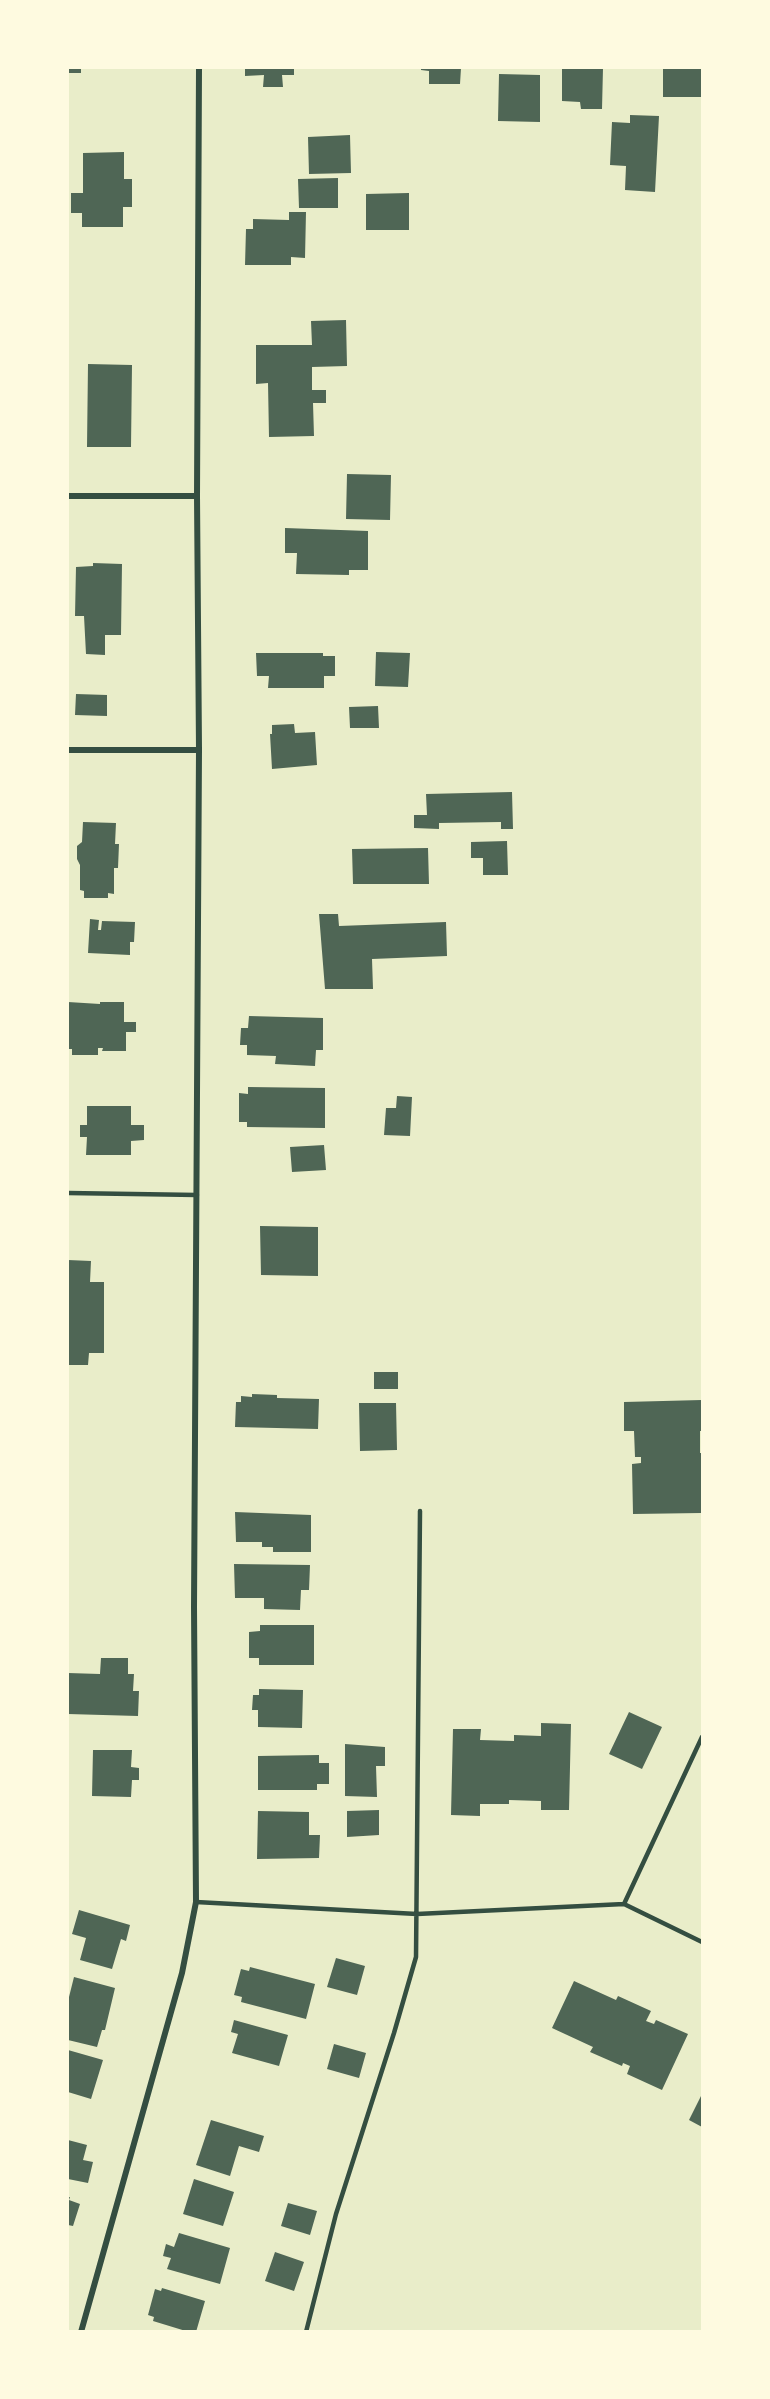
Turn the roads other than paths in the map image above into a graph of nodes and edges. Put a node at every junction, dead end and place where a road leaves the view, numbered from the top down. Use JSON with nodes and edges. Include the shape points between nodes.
{"nodes":[{"id":1,"x":199,"y":68,"type":"edge"},
{"id":2,"x":68,"y":496,"type":"edge"},
{"id":3,"x":197,"y":496,"type":"junction"},
{"id":4,"x":68,"y":750,"type":"edge"},
{"id":5,"x":199,"y":750,"type":"junction"},
{"id":6,"x":68,"y":1193,"type":"edge"},
{"id":7,"x":197,"y":1195,"type":"junction"},
{"id":8,"x":420,"y":1512,"type":"dead end"},
{"id":9,"x":702,"y":1737,"type":"edge"},
{"id":10,"x":196,"y":1902,"type":"junction"},
{"id":11,"x":624,"y":1904,"type":"junction"},
{"id":12,"x":417,"y":1914,"type":"junction"},
{"id":13,"x":702,"y":1942,"type":"edge"},
{"id":14,"x":81,"y":2331,"type":"edge"},
{"id":15,"x":306,"y":2331,"type":"edge"}],
"edges":[{"from":1,"to":3,"type":"street"},
{"from":2,"to":3,"type":"street"},
{"from":3,"to":5,"type":"street"},
{"from":4,"to":5,"type":"street"},
{"from":5,"to":7,"type":"street"},
{"from":6,"to":7,"type":"lane"},
{"from":7,"to":10,"type":"street"},
{"from":8,"to":12,"type":"lane"},
{"from":9,"to":11,"type":"lane"},
{"from":10,"to":12,"type":"lane"},
{"from":10,"to":14,"type":"street","via":[[182,1973]]},
{"from":11,"to":12,"type":"lane"},
{"from":11,"to":13,"type":"lane"},
{"from":12,"to":15,"type":"lane","via":[[416,1957],[336,2214]]}]}
